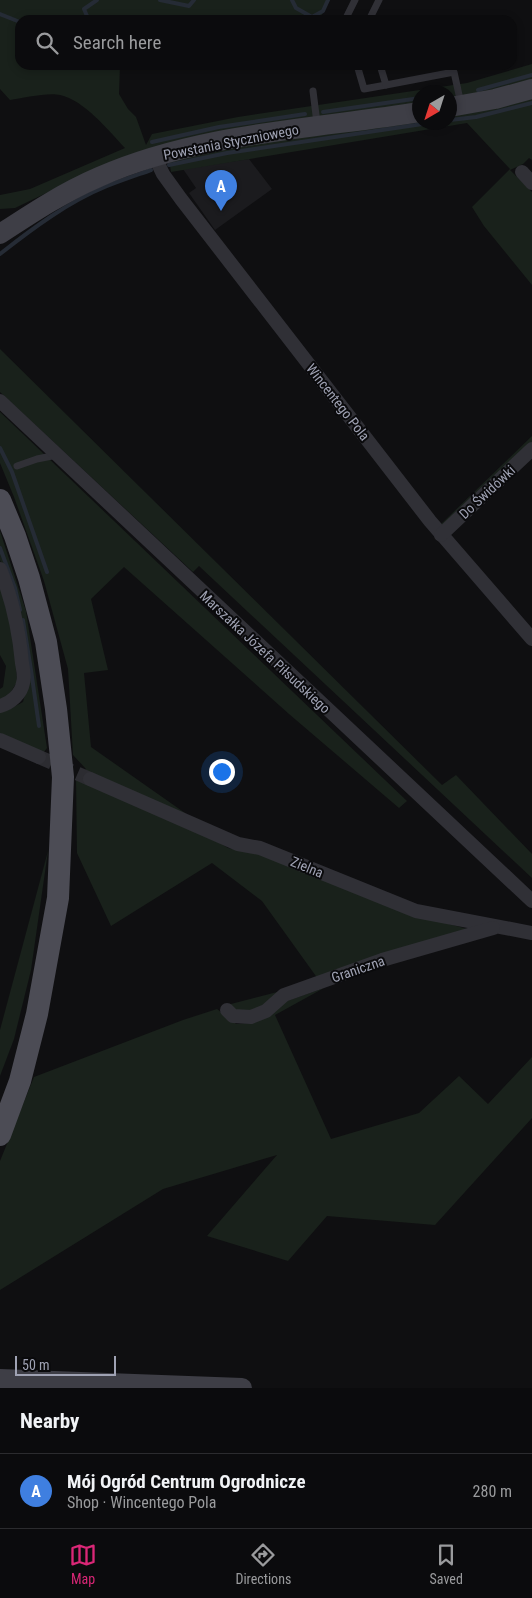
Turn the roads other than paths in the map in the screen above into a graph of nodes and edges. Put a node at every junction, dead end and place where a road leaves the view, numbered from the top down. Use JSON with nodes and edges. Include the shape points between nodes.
{"nodes":[{"id":1,"x":355,"y":0,"type":"edge"},
{"id":2,"x":379,"y":0,"type":"edge"},
{"id":3,"x":348,"y":15,"type":"edge"},
{"id":4,"x":372,"y":15,"type":"edge"},
{"id":5,"x":358,"y":70,"type":"edge"},
{"id":6,"x":382,"y":70,"type":"edge"},
{"id":7,"x":386,"y":85,"type":"junction"},
{"id":8,"x":454,"y":85,"type":"edge"},
{"id":9,"x":532,"y":90,"type":"edge"},
{"id":10,"x":313,"y":92,"type":"dead end"},
{"id":11,"x":457,"y":106,"type":"edge"},
{"id":12,"x":412,"y":113,"type":"edge"},
{"id":13,"x":317,"y":126,"type":"junction"},
{"id":14,"x":155,"y":157,"type":"junction"},
{"id":15,"x":522,"y":172,"type":"dead end"},
{"id":16,"x":532,"y":183,"type":"edge"},
{"id":17,"x":0,"y":234,"type":"edge"},
{"id":18,"x":0,"y":401,"type":"edge"},
{"id":19,"x":532,"y":449,"type":"edge"},
{"id":20,"x":58,"y":455,"type":"junction"},
{"id":21,"x":17,"y":466,"type":"dead end"},
{"id":22,"x":0,"y":500,"type":"edge"},
{"id":23,"x":441,"y":535,"type":"junction"},
{"id":24,"x":0,"y":569,"type":"edge"},
{"id":25,"x":532,"y":640,"type":"edge"},
{"id":26,"x":0,"y":706,"type":"edge"},
{"id":27,"x":0,"y":740,"type":"edge"},
{"id":28,"x":39,"y":757,"type":"tunnel mouth"},
{"id":29,"x":90,"y":779,"type":"tunnel mouth"},
{"id":30,"x":532,"y":901,"type":"edge"},
{"id":31,"x":496,"y":928,"type":"junction"},
{"id":32,"x":532,"y":933,"type":"edge"},
{"id":33,"x":228,"y":1010,"type":"dead end"},
{"id":34,"x":37,"y":1014,"type":"junction"},
{"id":35,"x":0,"y":1104,"type":"edge"},
{"id":36,"x":0,"y":1135,"type":"edge"},
{"id":37,"x":0,"y":1379,"type":"edge"},
{"id":38,"x":153,"y":1387,"type":"edge"},
{"id":39,"x":242,"y":1388,"type":"edge"}],
"edges":[{"from":1,"to":3,"type":"lane"},
{"from":2,"to":4,"type":"lane"},
{"from":5,"to":7,"type":"lane","via":[[364,89]]},
{"from":6,"to":7,"type":"lane"},
{"from":7,"to":8,"type":"lane","via":[[454,72]]},
{"from":9,"to":11,"type":"main road"},
{"from":10,"to":13,"type":"lane"},
{"from":12,"to":13,"type":"main road","name":"Powstania Styczniowego"},
{"from":13,"to":14,"type":"main road","name":"Powstania Styczniowego","via":[[198,145]]},
{"from":14,"to":17,"type":"main road","name":"Powstania Styczniowego","via":[[98,177],[43,206]]},
{"from":14,"to":23,"type":"street","name":"Wincentego Pola","via":[[181,199]]},
{"from":15,"to":16,"type":"street"},
{"from":18,"to":20,"type":"street","name":"Marszałka Józefa Piłsudskiego"},
{"from":19,"to":23,"type":"street","name":"Do Świdówki"},
{"from":20,"to":21,"type":"lane"},
{"from":20,"to":30,"type":"street","name":"Marszałka Józefa Piłsudskiego"},
{"from":22,"to":34,"type":"main road","via":[[29,578],[46,642],[63,777],[58,898]]},
{"from":23,"to":25,"type":"street","name":"Wincentego Pola"},
{"from":24,"to":26,"type":"street","via":[[11,596],[24,681],[20,692]]},
{"from":27,"to":28,"type":"street"},
{"from":29,"to":31,"type":"street","name":"Zielna","via":[[238,844],[260,848],[416,911]]},
{"from":31,"to":32,"type":"street","name":"Zielna"},
{"from":31,"to":33,"type":"street","name":"Graniczna","via":[[382,960],[284,995],[266,1011],[251,1017],[233,1016]]},
{"from":34,"to":35,"type":"main road"},
{"from":34,"to":36,"type":"main road","via":[[20,1081]]},
{"from":37,"to":38,"type":"main road"},
{"from":38,"to":39,"type":"main road"}]}
